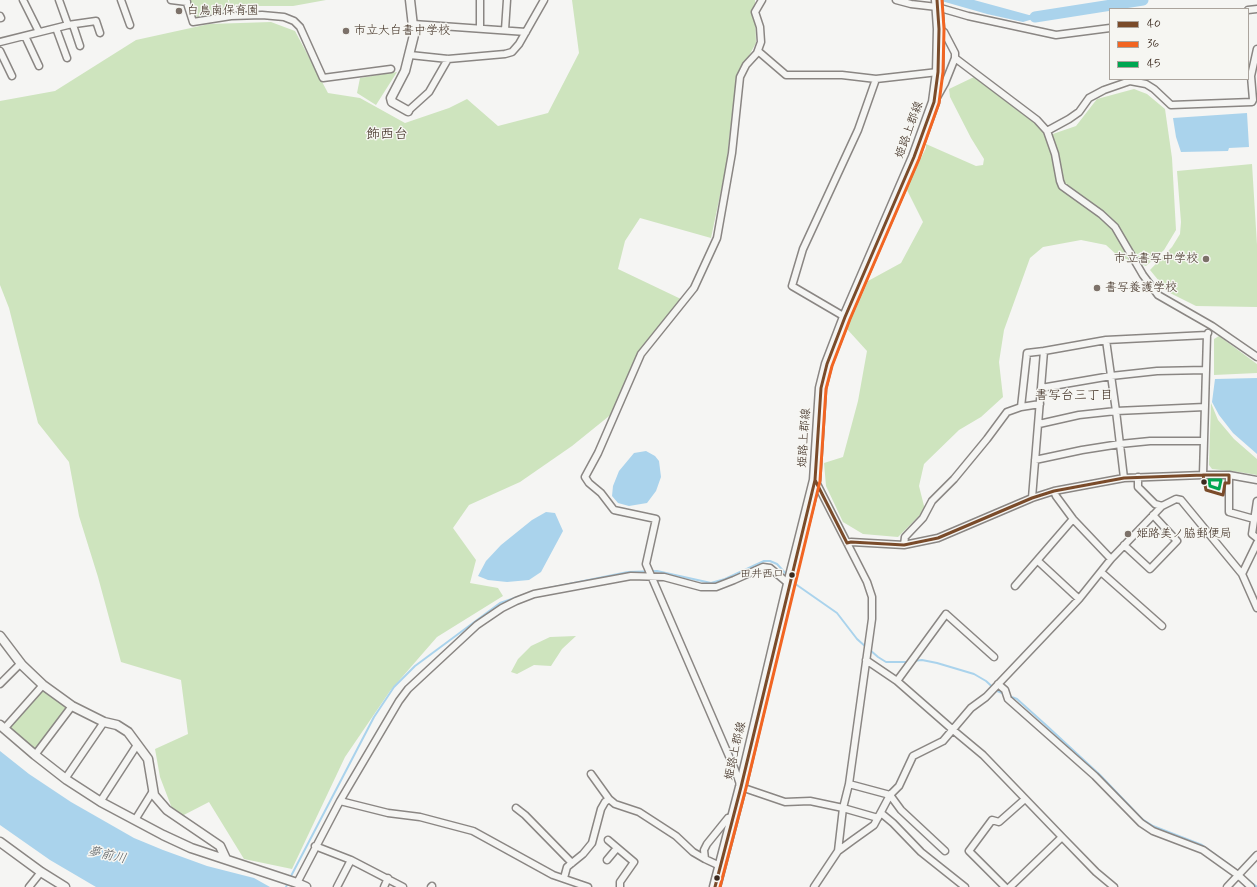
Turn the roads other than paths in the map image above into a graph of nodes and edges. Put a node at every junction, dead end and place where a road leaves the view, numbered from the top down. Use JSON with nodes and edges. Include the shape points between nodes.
{"nodes":[{"id":1,"x":23,"y":0,"type":"edge"},
{"id":2,"x":59,"y":0,"type":"edge"},
{"id":3,"x":121,"y":0,"type":"edge"},
{"id":4,"x":171,"y":0,"type":"edge"},
{"id":5,"x":410,"y":0,"type":"edge"},
{"id":6,"x":480,"y":0,"type":"edge"},
{"id":7,"x":507,"y":0,"type":"edge"},
{"id":8,"x":544,"y":0,"type":"edge"},
{"id":9,"x":762,"y":0,"type":"edge"},
{"id":10,"x":896,"y":0,"type":"edge"},
{"id":11,"x":186,"y":1,"type":"edge"},
{"id":12,"x":937,"y":4,"type":"edge"},
{"id":13,"x":414,"y":24,"type":"junction"},
{"id":14,"x":70,"y":25,"type":"junction"},
{"id":15,"x":130,"y":25,"type":"dead end"},
{"id":16,"x":56,"y":28,"type":"junction"},
{"id":17,"x":480,"y":28,"type":"junction"},
{"id":18,"x":1109,"y":28,"type":"edge"},
{"id":19,"x":939,"y":29,"type":"junction"},
{"id":20,"x":505,"y":30,"type":"junction"},
{"id":21,"x":39,"y":32,"type":"junction"},
{"id":22,"x":100,"y":32,"type":"dead end"},
{"id":23,"x":526,"y":32,"type":"junction"},
{"id":24,"x":25,"y":36,"type":"junction"},
{"id":25,"x":0,"y":42,"type":"edge"},
{"id":26,"x":80,"y":46,"type":"dead end"},
{"id":27,"x":1257,"y":49,"type":"edge"},
{"id":28,"x":0,"y":51,"type":"edge"},
{"id":29,"x":758,"y":51,"type":"junction"},
{"id":30,"x":410,"y":55,"type":"junction"},
{"id":31,"x":67,"y":58,"type":"dead end"},
{"id":32,"x":954,"y":58,"type":"junction"},
{"id":33,"x":448,"y":59,"type":"junction"},
{"id":34,"x":39,"y":66,"type":"dead end"},
{"id":35,"x":392,"y":69,"type":"dead end"},
{"id":36,"x":938,"y":72,"type":"junction"},
{"id":37,"x":12,"y":76,"type":"dead end"},
{"id":38,"x":876,"y":79,"type":"junction"},
{"id":39,"x":934,"y":102,"type":"junction"},
{"id":40,"x":408,"y":111,"type":"joint"},
{"id":41,"x":1047,"y":130,"type":"junction"},
{"id":42,"x":846,"y":317,"type":"junction"},
{"id":43,"x":1212,"y":326,"type":"junction"},
{"id":44,"x":1207,"y":335,"type":"junction"},
{"id":45,"x":1106,"y":340,"type":"junction"},
{"id":46,"x":1044,"y":351,"type":"junction"},
{"id":47,"x":1257,"y":357,"type":"edge"},
{"id":48,"x":1206,"y":370,"type":"junction"},
{"id":49,"x":1111,"y":376,"type":"junction"},
{"id":50,"x":1041,"y":388,"type":"junction"},
{"id":51,"x":1040,"y":404,"type":"junction"},
{"id":52,"x":1021,"y":407,"type":"junction"},
{"id":53,"x":1205,"y":407,"type":"junction"},
{"id":54,"x":1116,"y":411,"type":"junction"},
{"id":55,"x":1039,"y":424,"type":"junction"},
{"id":56,"x":1204,"y":441,"type":"junction"},
{"id":57,"x":1120,"y":444,"type":"junction"},
{"id":58,"x":1035,"y":460,"type":"junction"},
{"id":59,"x":1203,"y":475,"type":"junction"},
{"id":60,"x":1229,"y":476,"type":"junction"},
{"id":61,"x":1138,"y":477,"type":"junction"},
{"id":62,"x":1124,"y":478,"type":"junction"},
{"id":63,"x":816,"y":480,"type":"junction"},
{"id":64,"x":1257,"y":480,"type":"edge"},
{"id":65,"x":1054,"y":491,"type":"junction"},
{"id":66,"x":1032,"y":498,"type":"junction"},
{"id":67,"x":1257,"y":501,"type":"edge"},
{"id":68,"x":1162,"y":506,"type":"junction"},
{"id":69,"x":1153,"y":515,"type":"junction"},
{"id":70,"x":1073,"y":519,"type":"junction"},
{"id":71,"x":1254,"y":519,"type":"junction"},
{"id":72,"x":1257,"y":538,"type":"edge"},
{"id":73,"x":847,"y":543,"type":"junction"},
{"id":74,"x":1257,"y":543,"type":"edge"},
{"id":75,"x":904,"y":545,"type":"junction"},
{"id":76,"x":1124,"y":545,"type":"junction"},
{"id":77,"x":1111,"y":559,"type":"junction"},
{"id":78,"x":1038,"y":561,"type":"junction"},
{"id":79,"x":1101,"y":572,"type":"junction"},
{"id":80,"x":1242,"y":574,"type":"junction"},
{"id":81,"x":653,"y":577,"type":"junction"},
{"id":82,"x":789,"y":584,"type":"junction"},
{"id":83,"x":1016,"y":586,"type":"dead end"},
{"id":84,"x":1079,"y":599,"type":"junction"},
{"id":85,"x":1257,"y":608,"type":"edge"},
{"id":86,"x":1162,"y":626,"type":"dead end"},
{"id":87,"x":1,"y":639,"type":"edge"},
{"id":88,"x":994,"y":657,"type":"dead end"},
{"id":89,"x":866,"y":660,"type":"junction"},
{"id":90,"x":21,"y":663,"type":"junction"},
{"id":91,"x":897,"y":681,"type":"junction"},
{"id":92,"x":0,"y":684,"type":"edge"},
{"id":93,"x":998,"y":684,"type":"junction"},
{"id":94,"x":43,"y":685,"type":"junction"},
{"id":95,"x":72,"y":706,"type":"junction"},
{"id":96,"x":104,"y":722,"type":"junction"},
{"id":97,"x":2,"y":727,"type":"edge"},
{"id":98,"x":953,"y":730,"type":"junction"},
{"id":99,"x":137,"y":745,"type":"junction"},
{"id":100,"x":35,"y":755,"type":"junction"},
{"id":101,"x":592,"y":774,"type":"dead end"},
{"id":102,"x":66,"y":779,"type":"junction"},
{"id":103,"x":849,"y":784,"type":"junction"},
{"id":104,"x":741,"y":787,"type":"junction"},
{"id":105,"x":154,"y":791,"type":"junction"},
{"id":106,"x":890,"y":795,"type":"junction"},
{"id":107,"x":1025,"y":798,"type":"junction"},
{"id":108,"x":609,"y":799,"type":"junction"},
{"id":109,"x":340,"y":801,"type":"junction"},
{"id":110,"x":100,"y":802,"type":"junction"},
{"id":111,"x":516,"y":808,"type":"dead end"},
{"id":112,"x":843,"y":808,"type":"junction"},
{"id":113,"x":530,"y":810,"type":"dead end"},
{"id":114,"x":526,"y":815,"type":"junction"},
{"id":115,"x":880,"y":815,"type":"junction"},
{"id":116,"x":733,"y":817,"type":"junction"},
{"id":117,"x":135,"y":820,"type":"junction"},
{"id":118,"x":1062,"y":837,"type":"junction"},
{"id":119,"x":608,"y":840,"type":"dead end"},
{"id":120,"x":0,"y":842,"type":"edge"},
{"id":121,"x":315,"y":846,"type":"junction"},
{"id":122,"x":618,"y":848,"type":"junction"},
{"id":123,"x":945,"y":851,"type":"dead end"},
{"id":124,"x":838,"y":852,"type":"junction"},
{"id":125,"x":1257,"y":855,"type":"edge"},
{"id":126,"x":226,"y":859,"type":"junction"},
{"id":127,"x":705,"y":859,"type":"junction"},
{"id":128,"x":351,"y":860,"type":"junction"},
{"id":129,"x":607,"y":860,"type":"dead end"},
{"id":130,"x":572,"y":862,"type":"junction"},
{"id":131,"x":720,"y":866,"type":"junction"},
{"id":132,"x":41,"y":872,"type":"junction"},
{"id":133,"x":1238,"y":875,"type":"junction"},
{"id":134,"x":388,"y":878,"type":"junction"},
{"id":135,"x":564,"y":878,"type":"junction"},
{"id":136,"x":296,"y":882,"type":"junction"},
{"id":137,"x":29,"y":887,"type":"edge"},
{"id":138,"x":65,"y":887,"type":"edge"},
{"id":139,"x":306,"y":887,"type":"edge"},
{"id":140,"x":337,"y":887,"type":"edge"},
{"id":141,"x":384,"y":887,"type":"edge"},
{"id":142,"x":403,"y":887,"type":"edge"},
{"id":143,"x":588,"y":887,"type":"edge"},
{"id":144,"x":620,"y":887,"type":"edge"},
{"id":145,"x":715,"y":887,"type":"edge"},
{"id":146,"x":814,"y":887,"type":"edge"},
{"id":147,"x":965,"y":887,"type":"edge"},
{"id":148,"x":1005,"y":887,"type":"edge"},
{"id":149,"x":1010,"y":887,"type":"edge"},
{"id":150,"x":1114,"y":887,"type":"edge"},
{"id":151,"x":1227,"y":887,"type":"edge"},
{"id":152,"x":1251,"y":887,"type":"edge"}],
"edges":[{"from":1,"to":21,"type":"street"},
{"from":2,"to":14,"type":"street"},
{"from":3,"to":15,"type":"street"},
{"from":4,"to":11,"type":"street"},
{"from":5,"to":13,"type":"street"},
{"from":6,"to":17,"type":"street"},
{"from":7,"to":20,"type":"street"},
{"from":8,"to":23,"type":"street"},
{"from":9,"to":29,"type":"street","via":[[755,12],[760,27],[761,42]]},
{"from":10,"to":12,"type":"street","via":[[911,4]]},
{"from":11,"to":35,"type":"street","via":[[193,22],[231,16],[262,15],[284,17],[294,21],[300,26],[323,78]]},
{"from":12,"to":18,"type":"street","via":[[968,16],[1056,35]]},
{"from":12,"to":19,"type":"main road","name":"姫路上郡線"},
{"from":13,"to":17,"type":"street"},
{"from":13,"to":30,"type":"street"},
{"from":14,"to":16,"type":"street"},
{"from":14,"to":22,"type":"street","via":[[96,21]]},
{"from":14,"to":26,"type":"street"},
{"from":16,"to":21,"type":"street"},
{"from":16,"to":31,"type":"street"},
{"from":17,"to":20,"type":"street"},
{"from":19,"to":32,"type":"street","via":[[944,32],[950,43],[955,53]]},
{"from":19,"to":36,"type":"main road","name":"姫路上郡線"},
{"from":20,"to":23,"type":"street"},
{"from":21,"to":24,"type":"street"},
{"from":23,"to":33,"type":"street","via":[[512,52]]},
{"from":24,"to":25,"type":"street"},
{"from":24,"to":34,"type":"street"},
{"from":27,"to":41,"type":"street","via":[[1252,76],[1252,102],[1171,105],[1146,84],[1130,81],[1089,98],[1079,112]]},
{"from":28,"to":37,"type":"street"},
{"from":29,"to":38,"type":"street","via":[[786,75],[842,75]]},
{"from":29,"to":81,"type":"street","via":[[740,77],[732,153],[717,238],[694,288],[641,354],[585,477],[614,510],[656,519],[646,564]]},
{"from":30,"to":33,"type":"street"},
{"from":30,"to":40,"type":"street","via":[[391,98],[392,102]]},
{"from":32,"to":39,"type":"street","via":[[945,83]]},
{"from":32,"to":41,"type":"street"},
{"from":33,"to":40,"type":"street","via":[[429,92]]},
{"from":36,"to":38,"type":"street"},
{"from":36,"to":39,"type":"main road","name":"姫路上郡線"},
{"from":38,"to":42,"type":"street","via":[[858,130],[804,249],[792,286]]},
{"from":39,"to":42,"type":"main road","name":"姫路上郡線"},
{"from":41,"to":43,"type":"street","via":[[1062,186],[1115,227],[1158,295]]},
{"from":42,"to":63,"type":"main road","name":"姫路上郡線","via":[[827,364],[821,388]]},
{"from":43,"to":44,"type":"street"},
{"from":43,"to":47,"type":"street"},
{"from":44,"to":45,"type":"street"},
{"from":44,"to":48,"type":"street"},
{"from":45,"to":46,"type":"street"},
{"from":45,"to":49,"type":"street"},
{"from":46,"to":50,"type":"street"},
{"from":46,"to":52,"type":"street","via":[[1027,354]]},
{"from":48,"to":49,"type":"street","via":[[1157,371]]},
{"from":48,"to":53,"type":"street"},
{"from":49,"to":50,"type":"street"},
{"from":49,"to":54,"type":"street"},
{"from":50,"to":51,"type":"street"},
{"from":51,"to":52,"type":"street"},
{"from":51,"to":55,"type":"street"},
{"from":52,"to":75,"type":"street","via":[[1007,412],[954,479],[932,501],[923,518],[905,537]]},
{"from":53,"to":54,"type":"street"},
{"from":53,"to":56,"type":"street"},
{"from":54,"to":55,"type":"street"},
{"from":54,"to":57,"type":"street"},
{"from":55,"to":58,"type":"street"},
{"from":56,"to":57,"type":"street"},
{"from":56,"to":59,"type":"street"},
{"from":57,"to":58,"type":"street"},
{"from":57,"to":62,"type":"street"},
{"from":58,"to":66,"type":"street"},
{"from":59,"to":60,"type":"street"},
{"from":59,"to":61,"type":"street"},
{"from":60,"to":64,"type":"street"},
{"from":60,"to":71,"type":"street","via":[[1229,512]]},
{"from":61,"to":62,"type":"street"},
{"from":61,"to":68,"type":"street","via":[[1138,487],[1155,504]]},
{"from":62,"to":65,"type":"street"},
{"from":63,"to":73,"type":"street"},
{"from":63,"to":82,"type":"main road","name":"姫路上郡線"},
{"from":65,"to":66,"type":"street"},
{"from":65,"to":70,"type":"street"},
{"from":66,"to":75,"type":"street","via":[[938,538]]},
{"from":67,"to":71,"type":"street"},
{"from":68,"to":69,"type":"street"},
{"from":68,"to":80,"type":"street","via":[[1176,499],[1181,500]]},
{"from":69,"to":76,"type":"street"},
{"from":69,"to":76,"type":"street","via":[[1177,541],[1150,569]]},
{"from":70,"to":77,"type":"street"},
{"from":70,"to":78,"type":"street"},
{"from":71,"to":72,"type":"street","via":[[1252,534]]},
{"from":73,"to":75,"type":"street"},
{"from":73,"to":89,"type":"street","via":[[868,582],[872,597],[872,619]]},
{"from":74,"to":80,"type":"street"},
{"from":76,"to":77,"type":"street"},
{"from":77,"to":79,"type":"street"},
{"from":78,"to":83,"type":"street"},
{"from":78,"to":84,"type":"street"},
{"from":79,"to":84,"type":"street"},
{"from":79,"to":86,"type":"street"},
{"from":80,"to":85,"type":"street"},
{"from":81,"to":82,"type":"street","via":[[664,577],[701,587],[716,586],[763,567],[770,568]]},
{"from":81,"to":104,"type":"street"},
{"from":81,"to":109,"type":"street","via":[[631,576],[534,594],[516,601],[477,625],[398,701]]},
{"from":82,"to":104,"type":"main road","name":"姫路上郡線"},
{"from":84,"to":93,"type":"street"},
{"from":87,"to":90,"type":"street"},
{"from":88,"to":91,"type":"street","via":[[946,614]]},
{"from":89,"to":91,"type":"street"},
{"from":89,"to":103,"type":"street"},
{"from":90,"to":92,"type":"street"},
{"from":90,"to":94,"type":"street"},
{"from":91,"to":98,"type":"street"},
{"from":93,"to":98,"type":"street","via":[[971,708]]},
{"from":93,"to":133,"type":"street","via":[[1005,690],[1008,700],[1095,776],[1141,823],[1153,831],[1203,850]]},
{"from":94,"to":95,"type":"street"},
{"from":94,"to":97,"type":"street"},
{"from":95,"to":96,"type":"street"},
{"from":95,"to":100,"type":"street"},
{"from":96,"to":99,"type":"street","via":[[117,725],[128,732]]},
{"from":96,"to":102,"type":"street"},
{"from":97,"to":100,"type":"street"},
{"from":98,"to":106,"type":"street","via":[[943,741],[913,756],[898,786]]},
{"from":98,"to":107,"type":"street","via":[[983,755]]},
{"from":99,"to":105,"type":"street","via":[[148,759]]},
{"from":99,"to":110,"type":"street"},
{"from":100,"to":102,"type":"street"},
{"from":101,"to":108,"type":"street"},
{"from":102,"to":110,"type":"street"},
{"from":103,"to":106,"type":"street"},
{"from":103,"to":112,"type":"street"},
{"from":104,"to":112,"type":"street","via":[[785,802],[810,802]]},
{"from":104,"to":116,"type":"main road","name":"姫路上郡線"},
{"from":105,"to":117,"type":"street"},
{"from":105,"to":126,"type":"street","via":[[154,795],[167,810],[220,846]]},
{"from":106,"to":115,"type":"street"},
{"from":106,"to":123,"type":"street","via":[[901,810]]},
{"from":107,"to":118,"type":"street"},
{"from":107,"to":148,"type":"street","via":[[999,822],[992,820],[969,851]]},
{"from":108,"to":127,"type":"street","via":[[615,804],[639,812]]},
{"from":108,"to":130,"type":"street","via":[[601,809],[592,843]]},
{"from":109,"to":121,"type":"street"},
{"from":109,"to":135,"type":"street","via":[[472,831],[553,875]]},
{"from":110,"to":117,"type":"street"},
{"from":111,"to":114,"type":"street"},
{"from":112,"to":115,"type":"street"},
{"from":112,"to":124,"type":"street"},
{"from":113,"to":114,"type":"street"},
{"from":114,"to":130,"type":"street"},
{"from":115,"to":124,"type":"street","via":[[874,825]]},
{"from":115,"to":147,"type":"street","via":[[893,822],[921,852]]},
{"from":116,"to":127,"type":"street","via":[[728,818],[707,844],[704,850]]},
{"from":116,"to":131,"type":"main road","name":"姫路上郡線"},
{"from":117,"to":126,"type":"street","via":[[191,848]]},
{"from":118,"to":149,"type":"street"},
{"from":118,"to":150,"type":"street"},
{"from":119,"to":122,"type":"street"},
{"from":120,"to":132,"type":"street"},
{"from":121,"to":128,"type":"street"},
{"from":121,"to":136,"type":"street"},
{"from":122,"to":129,"type":"street"},
{"from":122,"to":144,"type":"street","via":[[634,862],[620,882]]},
{"from":124,"to":146,"type":"street"},
{"from":125,"to":133,"type":"street"},
{"from":126,"to":136,"type":"street"},
{"from":127,"to":131,"type":"street"},
{"from":128,"to":134,"type":"street"},
{"from":128,"to":140,"type":"street"},
{"from":130,"to":135,"type":"street","via":[[567,867]]},
{"from":131,"to":145,"type":"main road","name":"姫路上郡線"},
{"from":132,"to":137,"type":"street"},
{"from":132,"to":138,"type":"street"},
{"from":133,"to":151,"type":"street"},
{"from":133,"to":152,"type":"street"},
{"from":134,"to":141,"type":"street"},
{"from":134,"to":142,"type":"street"},
{"from":135,"to":143,"type":"street"},
{"from":136,"to":139,"type":"street"}]}
